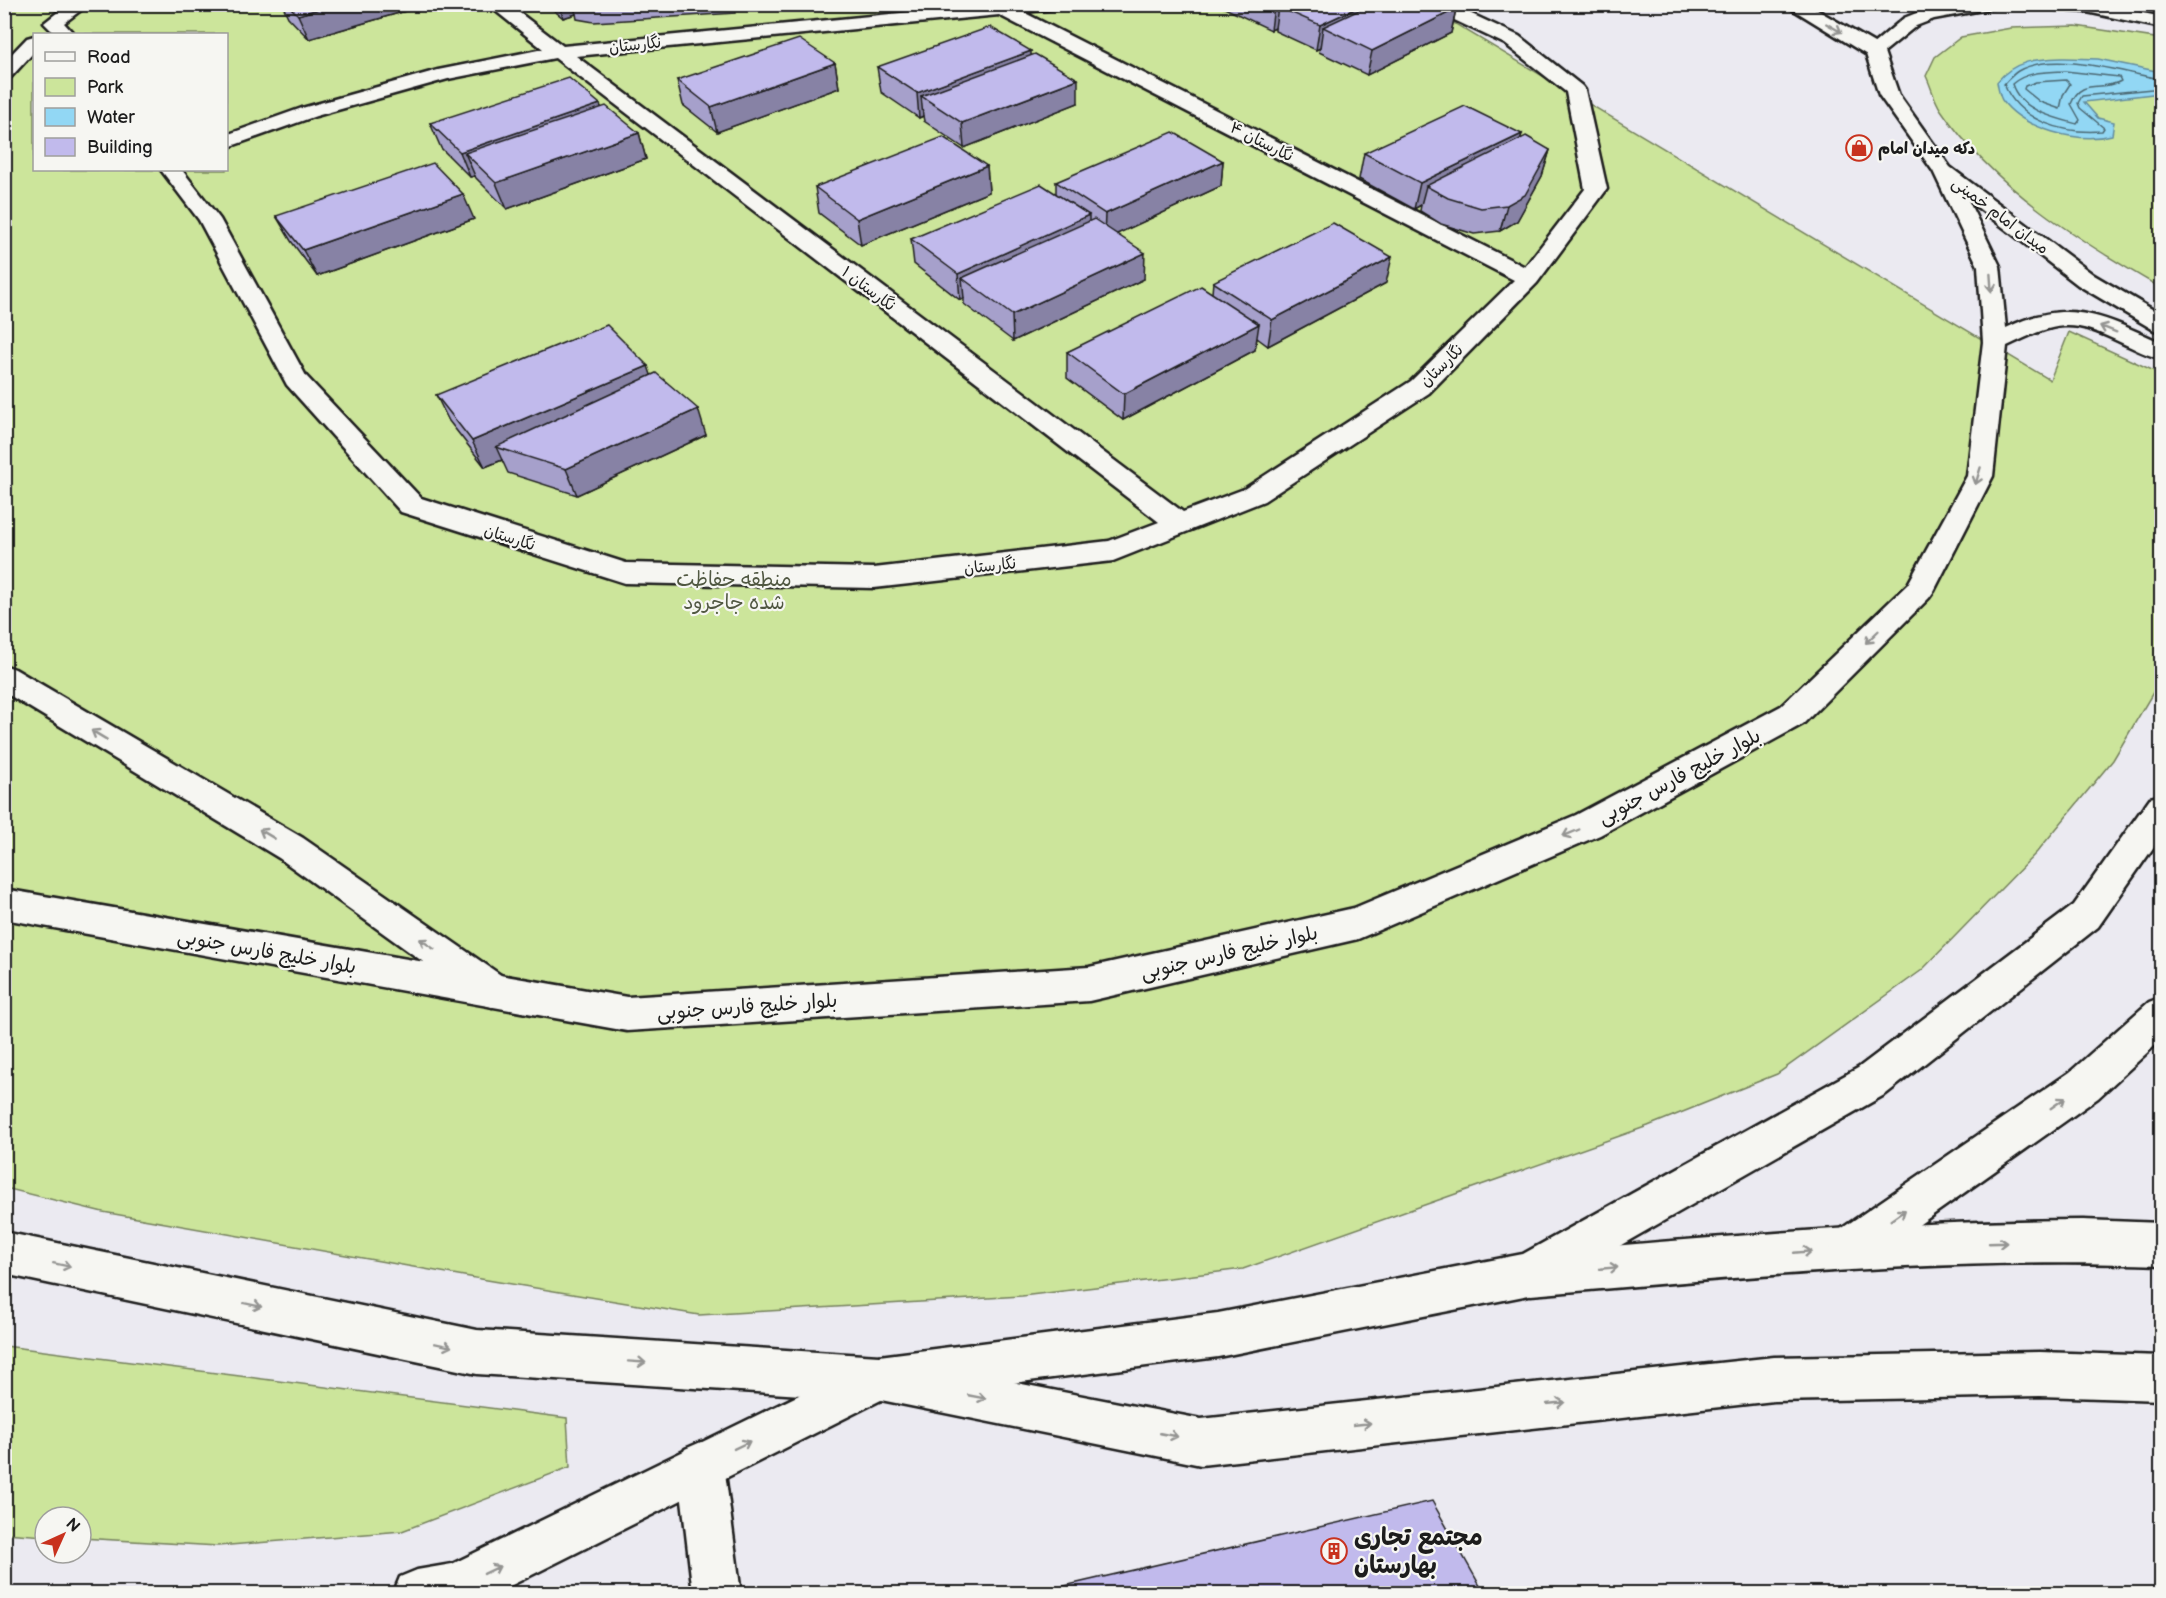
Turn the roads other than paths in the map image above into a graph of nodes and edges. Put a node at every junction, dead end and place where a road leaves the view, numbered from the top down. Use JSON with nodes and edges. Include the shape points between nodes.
{"nodes":[{"id":1,"x":81,"y":4,"type":"edge"},
{"id":2,"x":496,"y":4,"type":"edge"},
{"id":3,"x":1054,"y":4,"type":"edge"},
{"id":4,"x":1435,"y":4,"type":"edge"},
{"id":5,"x":1793,"y":4,"type":"edge"},
{"id":6,"x":1987,"y":4,"type":"edge"},
{"id":7,"x":2047,"y":4,"type":"edge"},
{"id":8,"x":2131,"y":4,"type":"edge"},
{"id":9,"x":998,"y":6,"type":"edge"},
{"id":10,"x":2087,"y":8,"type":"junction"},
{"id":11,"x":2162,"y":23,"type":"edge"},
{"id":12,"x":53,"y":31,"type":"edge"},
{"id":13,"x":33,"y":36,"type":"edge"},
{"id":14,"x":33,"y":43,"type":"edge"},
{"id":15,"x":1874,"y":51,"type":"junction"},
{"id":16,"x":557,"y":52,"type":"junction"},
{"id":17,"x":4,"y":56,"type":"edge"},
{"id":18,"x":4,"y":73,"type":"edge"},
{"id":19,"x":228,"y":141,"type":"edge"},
{"id":20,"x":172,"y":171,"type":"edge"},
{"id":21,"x":1943,"y":171,"type":"junction"},
{"id":22,"x":1529,"y":278,"type":"junction"},
{"id":23,"x":2162,"y":325,"type":"edge"},
{"id":24,"x":1995,"y":342,"type":"junction"},
{"id":25,"x":2162,"y":352,"type":"edge"},
{"id":26,"x":1180,"y":524,"type":"junction"},
{"id":27,"x":4,"y":677,"type":"edge"},
{"id":28,"x":2162,"y":808,"type":"edge"},
{"id":29,"x":4,"y":904,"type":"edge"},
{"id":30,"x":492,"y":990,"type":"junction"},
{"id":31,"x":2162,"y":1014,"type":"edge"},
{"id":32,"x":2162,"y":1244,"type":"edge"},
{"id":33,"x":1850,"y":1248,"type":"junction"},
{"id":34,"x":4,"y":1253,"type":"edge"},
{"id":35,"x":1529,"y":1274,"type":"junction"},
{"id":36,"x":879,"y":1378,"type":"junction"},
{"id":37,"x":2162,"y":1378,"type":"edge"},
{"id":38,"x":701,"y":1465,"type":"junction"},
{"id":39,"x":417,"y":1593,"type":"edge"},
{"id":40,"x":717,"y":1593,"type":"edge"}],
"edges":[{"from":1,"to":12,"type":"main road"},
{"from":2,"to":16,"type":"main road","name":"نگارستان ۱"},
{"from":3,"to":9,"type":"main road","name":"نگارستان"},
{"from":4,"to":22,"type":"main road","name":"نگارستان","via":[[1512,40],[1575,90],[1596,189]]},
{"from":5,"to":15,"type":"main road","one_way":true},
{"from":6,"to":15,"type":"main road","via":[[1910,22]]},
{"from":7,"to":10,"type":"main road"},
{"from":8,"to":10,"type":"main road"},
{"from":9,"to":16,"type":"main road","name":"نگارستان"},
{"from":9,"to":22,"type":"main road","name":"نگارستان ۴"},
{"from":10,"to":11,"type":"main road"},
{"from":13,"to":17,"type":"main road"},
{"from":14,"to":18,"type":"main road"},
{"from":15,"to":21,"type":"main road","name":"میدان امام خمینی","via":[[1889,95]]},
{"from":16,"to":19,"type":"main road","name":"نگارستان","via":[[445,74],[309,112]]},
{"from":16,"to":26,"type":"main road","name":"نگارستان ۱"},
{"from":20,"to":26,"type":"main road","name":"نگارستان","via":[[209,219],[296,380],[411,505],[625,573],[874,578],[1113,551]]},
{"from":21,"to":23,"type":"main road","name":"میدان امام خمینی","via":[[2086,280]]},
{"from":21,"to":24,"type":"main road","name":"بلوار خلیج فارس جنوبی","one_way":true,"via":[[1989,266]]},
{"from":22,"to":26,"type":"main road","name":"نگارستان","via":[[1420,387],[1254,495]]},
{"from":25,"to":24,"type":"main road","one_way":true,"via":[[2089,322],[2062,317],[2044,320]]},
{"from":24,"to":30,"type":"main road","name":"بلوار خلیج فارس جنوبی","one_way":true,"via":[[1980,476],[1919,591],[1792,715],[1588,825],[1358,923],[1089,984],[627,1014]]},
{"from":30,"to":27,"type":"main road","one_way":true,"via":[[291,849]]},
{"from":28,"to":35,"type":"main road","via":[[2086,916],[1872,1081]]},
{"from":29,"to":30,"type":"main road","name":"بلوار خلیج فارس جنوبی"},
{"from":33,"to":31,"type":"main road","one_way":true,"via":[[2084,1085]]},
{"from":33,"to":32,"type":"main road","one_way":true,"via":[[2086,1240]]},
{"from":35,"to":33,"type":"main road","one_way":true},
{"from":34,"to":36,"type":"main road","one_way":true,"via":[[477,1352]]},
{"from":35,"to":36,"type":"main road","via":[[1218,1335]]},
{"from":36,"to":37,"type":"main road","one_way":true,"via":[[1201,1442],[1774,1379],[2040,1374]]},
{"from":38,"to":36,"type":"main road","one_way":true},
{"from":39,"to":38,"type":"main road","one_way":true,"via":[[456,1587]]},
{"from":38,"to":40,"type":"main road"}]}
